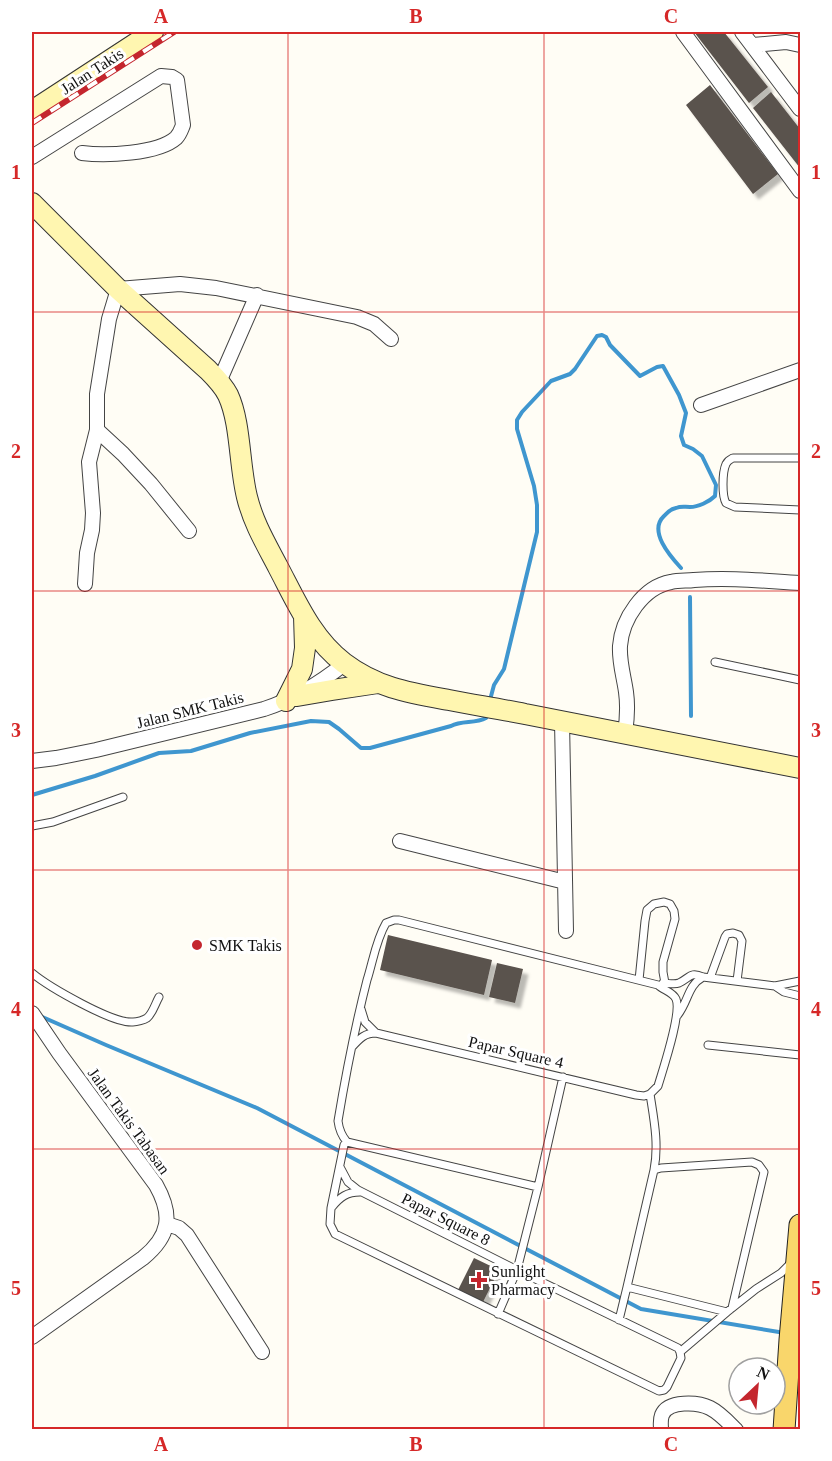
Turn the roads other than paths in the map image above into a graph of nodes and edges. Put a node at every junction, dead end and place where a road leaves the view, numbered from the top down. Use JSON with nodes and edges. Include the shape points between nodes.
{"nodes":[{"id":1,"x":153,"y":32,"type":"edge"},
{"id":2,"x":682,"y":32,"type":"edge"},
{"id":3,"x":742,"y":32,"type":"edge"},
{"id":4,"x":753,"y":45,"type":"junction"},
{"id":5,"x":801,"y":45,"type":"edge"},
{"id":6,"x":801,"y":109,"type":"edge"},
{"id":7,"x":32,"y":111,"type":"edge"},
{"id":8,"x":82,"y":153,"type":"dead end"},
{"id":9,"x":32,"y":157,"type":"edge"},
{"id":10,"x":801,"y":191,"type":"edge"},
{"id":11,"x":35,"y":212,"type":"edge"},
{"id":12,"x":118,"y":289,"type":"junction"},
{"id":13,"x":257,"y":295,"type":"junction"},
{"id":14,"x":391,"y":339,"type":"dead end"},
{"id":15,"x":801,"y":370,"type":"edge"},
{"id":16,"x":219,"y":382,"type":"junction"},
{"id":17,"x":701,"y":405,"type":"dead end"},
{"id":18,"x":97,"y":430,"type":"junction"},
{"id":19,"x":801,"y":458,"type":"edge"},
{"id":20,"x":801,"y":510,"type":"edge"},
{"id":21,"x":189,"y":531,"type":"dead end"},
{"id":22,"x":801,"y":583,"type":"edge"},
{"id":23,"x":85,"y":584,"type":"dead end"},
{"id":24,"x":304,"y":616,"type":"junction"},
{"id":25,"x":715,"y":662,"type":"dead end"},
{"id":26,"x":344,"y":663,"type":"junction"},
{"id":27,"x":801,"y":680,"type":"edge"},
{"id":28,"x":378,"y":683,"type":"junction"},
{"id":29,"x":292,"y":699,"type":"junction"},
{"id":30,"x":562,"y":721,"type":"junction"},
{"id":31,"x":625,"y":733,"type":"junction"},
{"id":32,"x":32,"y":761,"type":"edge"},
{"id":33,"x":801,"y":768,"type":"edge"},
{"id":34,"x":123,"y":797,"type":"dead end"},
{"id":35,"x":32,"y":826,"type":"edge"},
{"id":36,"x":400,"y":841,"type":"dead end"},
{"id":37,"x":565,"y":882,"type":"junction"},
{"id":38,"x":566,"y":931,"type":"dead end"},
{"id":39,"x":32,"y":973,"type":"edge"},
{"id":40,"x":707,"y":977,"type":"junction"},
{"id":41,"x":639,"y":980,"type":"junction"},
{"id":42,"x":737,"y":981,"type":"junction"},
{"id":43,"x":801,"y":981,"type":"edge"},
{"id":44,"x":661,"y":984,"type":"junction"},
{"id":45,"x":775,"y":986,"type":"junction"},
{"id":46,"x":801,"y":996,"type":"edge"},
{"id":47,"x":159,"y":997,"type":"dead end"},
{"id":48,"x":360,"y":1007,"type":"junction"},
{"id":49,"x":677,"y":1016,"type":"junction"},
{"id":50,"x":35,"y":1018,"type":"edge"},
{"id":51,"x":376,"y":1032,"type":"junction"},
{"id":52,"x":708,"y":1045,"type":"dead end"},
{"id":53,"x":351,"y":1048,"type":"junction"},
{"id":54,"x":801,"y":1055,"type":"edge"},
{"id":55,"x":563,"y":1077,"type":"junction"},
{"id":56,"x":650,"y":1094,"type":"junction"},
{"id":57,"x":344,"y":1146,"type":"junction"},
{"id":58,"x":340,"y":1165,"type":"junction"},
{"id":59,"x":654,"y":1170,"type":"junction"},
{"id":60,"x":538,"y":1187,"type":"junction"},
{"id":61,"x":363,"y":1192,"type":"junction"},
{"id":62,"x":331,"y":1208,"type":"junction"},
{"id":63,"x":167,"y":1224,"type":"junction"},
{"id":64,"x":801,"y":1225,"type":"edge"},
{"id":65,"x":798,"y":1252,"type":"junction"},
{"id":66,"x":517,"y":1270,"type":"junction"},
{"id":67,"x":626,"y":1291,"type":"junction"},
{"id":68,"x":730,"y":1310,"type":"junction"},
{"id":69,"x":498,"y":1314,"type":"junction"},
{"id":70,"x":619,"y":1320,"type":"junction"},
{"id":71,"x":32,"y":1337,"type":"edge"},
{"id":72,"x":262,"y":1352,"type":"dead end"},
{"id":73,"x":680,"y":1352,"type":"junction"},
{"id":74,"x":801,"y":1415,"type":"edge"},
{"id":75,"x":661,"y":1430,"type":"edge"},
{"id":76,"x":736,"y":1430,"type":"edge"},
{"id":77,"x":784,"y":1430,"type":"edge"},
{"id":78,"x":799,"y":1430,"type":"edge"}],
"edges":[{"from":1,"to":7,"type":"main road","name":"Jalan Takis"},
{"from":2,"to":10,"type":"street"},
{"from":3,"to":4,"type":"street"},
{"from":4,"to":5,"type":"street"},
{"from":4,"to":6,"type":"street"},
{"from":8,"to":9,"type":"street","via":[[134,152],[155,148],[175,138],[183,125],[177,80],[161,76]]},
{"from":11,"to":12,"type":"main road"},
{"from":12,"to":13,"type":"street","via":[[180,284]]},
{"from":12,"to":16,"type":"main road"},
{"from":12,"to":18,"type":"street","via":[[97,394]]},
{"from":13,"to":14,"type":"street","via":[[357,317],[374,324]]},
{"from":13,"to":16,"type":"street"},
{"from":15,"to":17,"type":"street"},
{"from":16,"to":24,"type":"main road","via":[[232,406],[248,500],[260,532]]},
{"from":18,"to":21,"type":"street","via":[[151,484]]},
{"from":18,"to":23,"type":"street","via":[[89,462],[93,513]]},
{"from":19,"to":20,"type":"lane","via":[[733,458],[725,468],[723,494],[726,503],[735,507]]},
{"from":22,"to":31,"type":"street","via":[[727,578],[670,582],[643,598],[631,612],[620,644],[627,695]]},
{"from":24,"to":26,"type":"main road","via":[[323,643]]},
{"from":24,"to":29,"type":"main road","via":[[304,656]]},
{"from":25,"to":27,"type":"lane"},
{"from":26,"to":28,"type":"main road"},
{"from":26,"to":29,"type":"street","name":"Jalan SMK Takis"},
{"from":28,"to":29,"type":"main road"},
{"from":28,"to":30,"type":"main road","via":[[407,693]]},
{"from":29,"to":32,"type":"street","name":"Jalan SMK Takis","via":[[96,750]]},
{"from":30,"to":31,"type":"main road"},
{"from":30,"to":37,"type":"street"},
{"from":31,"to":33,"type":"main road"},
{"from":34,"to":35,"type":"lane"},
{"from":36,"to":37,"type":"street"},
{"from":37,"to":38,"type":"street"},
{"from":39,"to":47,"type":"lane","via":[[92,1009],[133,1023],[146,1018]]},
{"from":40,"to":42,"type":"lane"},
{"from":40,"to":42,"type":"lane","via":[[725,937],[733,933],[740,935],[742,941]]},
{"from":40,"to":44,"type":"lane","via":[[697,974],[677,983]]},
{"from":40,"to":49,"type":"lane","via":[[694,983]]},
{"from":41,"to":44,"type":"lane"},
{"from":41,"to":44,"type":"lane","via":[[647,910],[654,903],[664,902],[670,904],[675,919]]},
{"from":41,"to":48,"type":"lane","via":[[394,920],[386,923],[377,942]]},
{"from":42,"to":45,"type":"lane"},
{"from":43,"to":45,"type":"lane"},
{"from":44,"to":49,"type":"lane","via":[[676,999]]},
{"from":45,"to":46,"type":"lane"},
{"from":48,"to":51,"type":"lane","via":[[365,1022]]},
{"from":48,"to":53,"type":"lane"},
{"from":49,"to":56,"type":"lane","via":[[657,1086]]},
{"from":50,"to":63,"type":"street","name":"Jalan Takis Tabasan","via":[[156,1185],[165,1203]]},
{"from":51,"to":53,"type":"lane","via":[[362,1036]]},
{"from":51,"to":55,"type":"lane","name":"Papar Square 4"},
{"from":52,"to":54,"type":"lane"},
{"from":53,"to":57,"type":"lane","via":[[338,1121]]},
{"from":55,"to":56,"type":"lane","name":"Papar Square 4","via":[[636,1095]]},
{"from":55,"to":60,"type":"lane"},
{"from":56,"to":59,"type":"lane","via":[[657,1138]]},
{"from":57,"to":58,"type":"lane"},
{"from":57,"to":60,"type":"lane"},
{"from":58,"to":61,"type":"lane","name":"Papar Square 8","via":[[348,1182]]},
{"from":58,"to":62,"type":"lane"},
{"from":59,"to":67,"type":"lane"},
{"from":59,"to":68,"type":"lane","via":[[753,1162],[764,1172]]},
{"from":60,"to":66,"type":"lane"},
{"from":61,"to":62,"type":"lane","via":[[347,1194]]},
{"from":61,"to":66,"type":"lane","name":"Papar Square 8"},
{"from":62,"to":69,"type":"lane","via":[[330,1224],[335,1234]]},
{"from":63,"to":71,"type":"street","via":[[149,1254]]},
{"from":63,"to":72,"type":"street","via":[[187,1235]]},
{"from":64,"to":65,"type":"main road"},
{"from":65,"to":68,"type":"lane","via":[[787,1268]]},
{"from":65,"to":77,"type":"main road"},
{"from":66,"to":69,"type":"lane"},
{"from":66,"to":70,"type":"lane","name":"Papar Square 8"},
{"from":67,"to":68,"type":"lane"},
{"from":67,"to":70,"type":"lane"},
{"from":68,"to":73,"type":"lane"},
{"from":69,"to":73,"type":"lane","via":[[659,1391],[667,1388]]},
{"from":70,"to":73,"type":"lane","name":"Papar Square 8"},
{"from":74,"to":78,"type":"main road"},
{"from":75,"to":76,"type":"street","via":[[663,1412],[692,1403],[711,1409]]}]}
